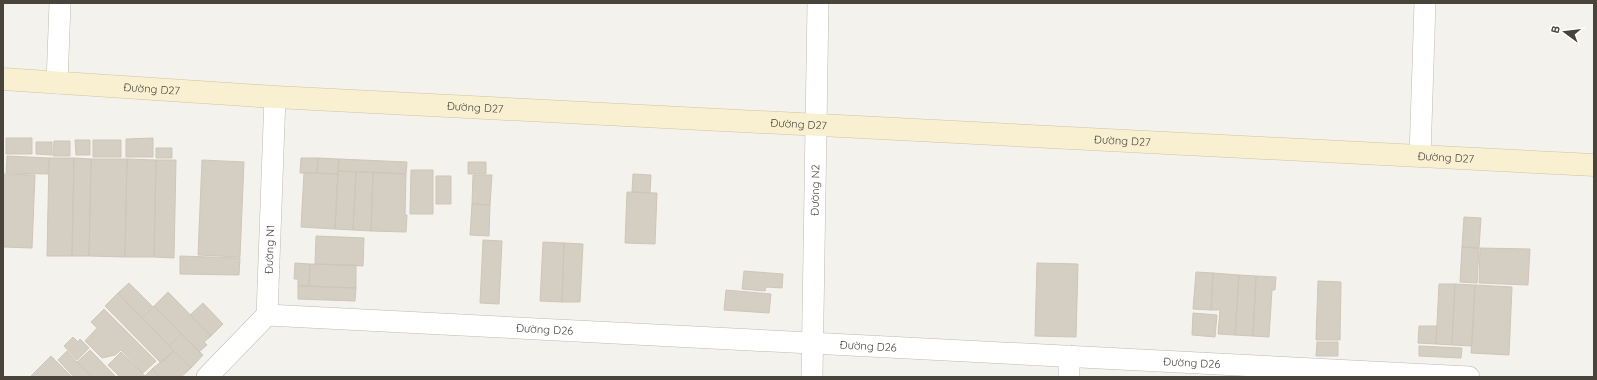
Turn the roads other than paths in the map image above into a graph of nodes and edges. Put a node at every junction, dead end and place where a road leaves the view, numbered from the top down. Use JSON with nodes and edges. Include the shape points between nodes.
{"nodes":[{"id":1,"x":60,"y":3,"type":"edge"},
{"id":2,"x":818,"y":3,"type":"edge"},
{"id":3,"x":1425,"y":3,"type":"edge"},
{"id":4,"x":3,"y":79,"type":"edge"},
{"id":5,"x":58,"y":83,"type":"junction"},
{"id":6,"x":275,"y":97,"type":"junction"},
{"id":7,"x":816,"y":124,"type":"junction"},
{"id":8,"x":1420,"y":156,"type":"junction"},
{"id":9,"x":1594,"y":165,"type":"edge"},
{"id":10,"x":267,"y":315,"type":"junction"},
{"id":11,"x":813,"y":343,"type":"junction"},
{"id":12,"x":1069,"y":356,"type":"junction"},
{"id":13,"x":1336,"y":374,"type":"edge"},
{"id":14,"x":207,"y":377,"type":"edge"},
{"id":15,"x":812,"y":377,"type":"edge"},
{"id":16,"x":1069,"y":377,"type":"edge"},
{"id":17,"x":1469,"y":377,"type":"edge"}],
"edges":[{"from":1,"to":5,"type":"street"},
{"from":2,"to":7,"type":"street","name":"Đường N2"},
{"from":3,"to":8,"type":"street"},
{"from":4,"to":5,"type":"street","name":"Đường D27"},
{"from":5,"to":6,"type":"street","name":"Đường D27"},
{"from":6,"to":7,"type":"street","name":"Đường D27"},
{"from":6,"to":10,"type":"street","name":"Đường N1"},
{"from":7,"to":8,"type":"street","name":"Đường D27"},
{"from":7,"to":11,"type":"street","name":"Đường N2"},
{"from":8,"to":9,"type":"street","name":"Đường D27"},
{"from":10,"to":11,"type":"street","name":"Đường D26"},
{"from":10,"to":14,"type":"street"},
{"from":11,"to":12,"type":"street","name":"Đường D26"},
{"from":11,"to":15,"type":"street","name":"Đường N2"},
{"from":12,"to":13,"type":"street","name":"Đường D26"},
{"from":12,"to":16,"type":"street"},
{"from":13,"to":17,"type":"street","name":"Đường D26"}]}
